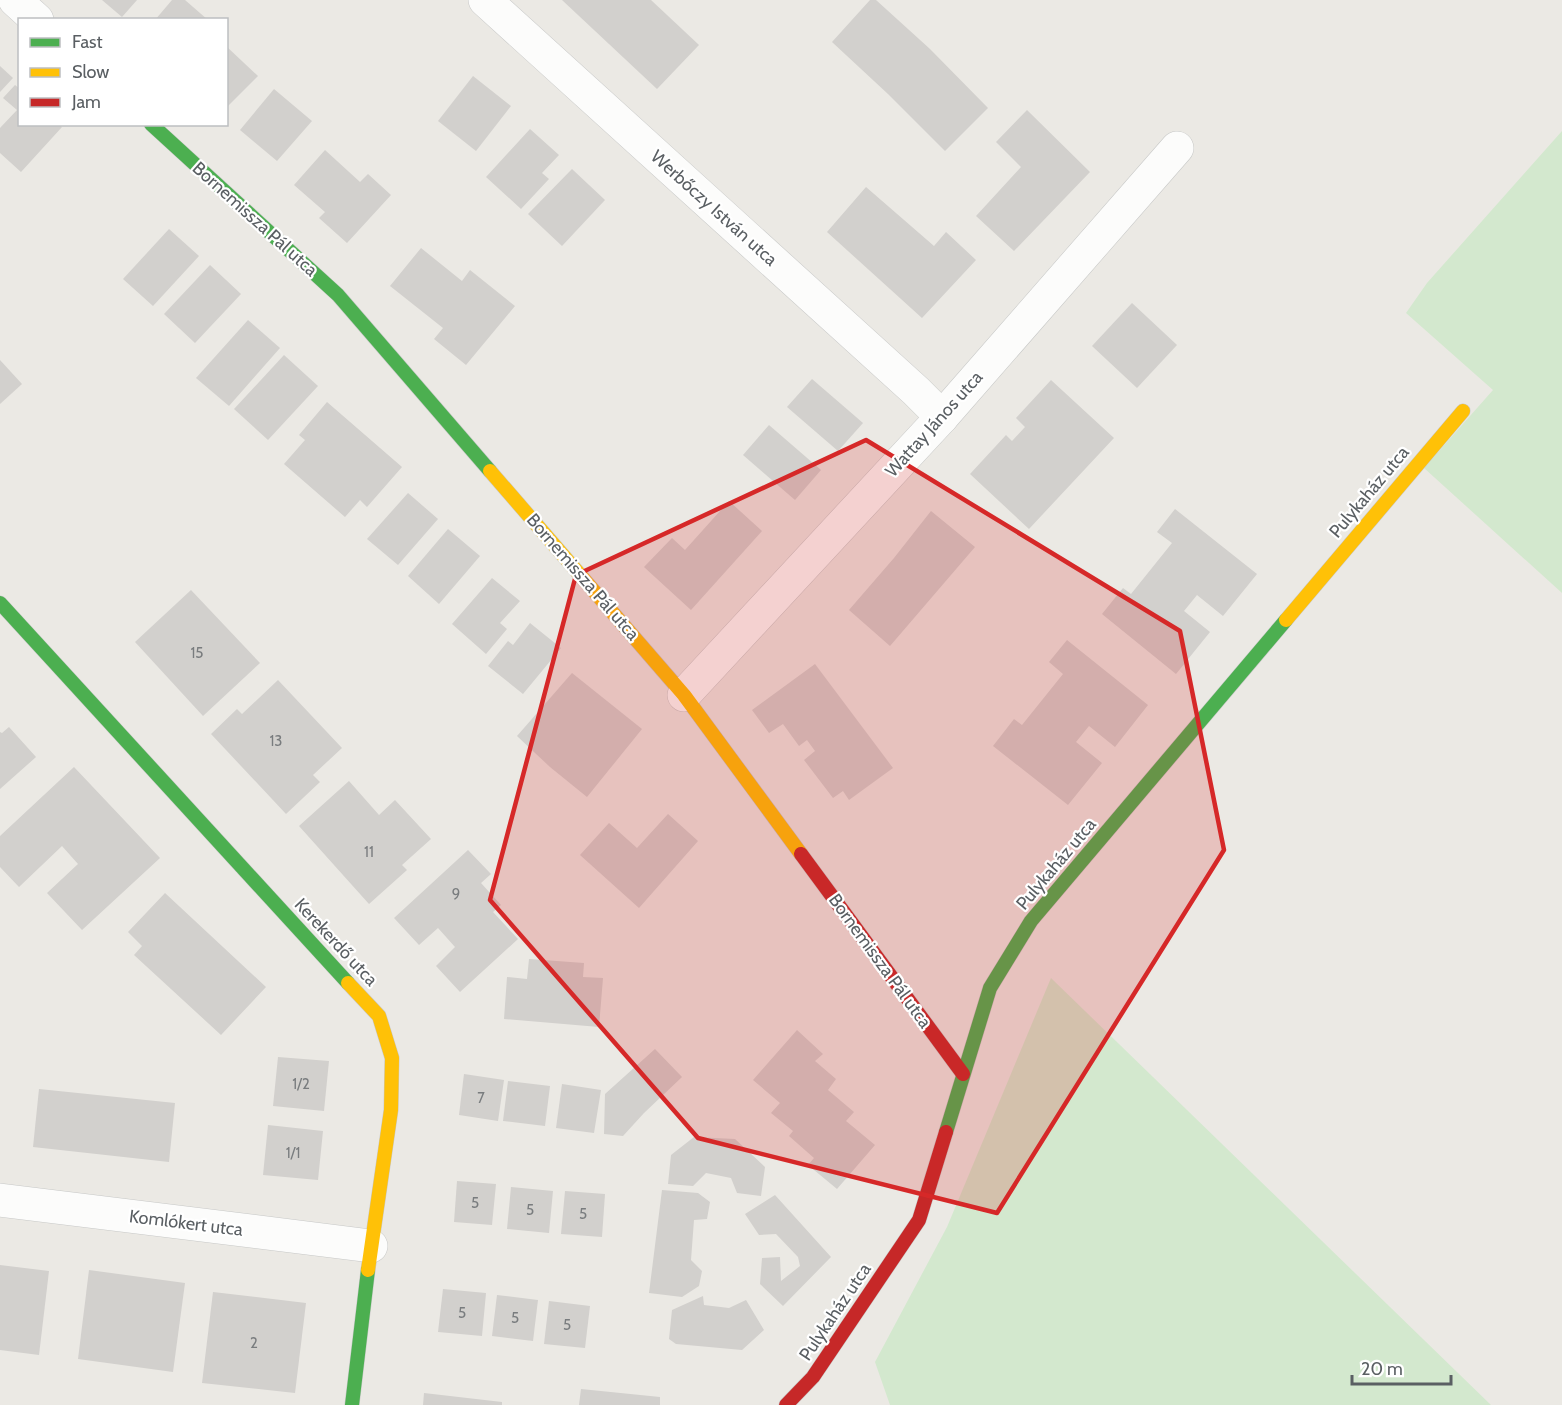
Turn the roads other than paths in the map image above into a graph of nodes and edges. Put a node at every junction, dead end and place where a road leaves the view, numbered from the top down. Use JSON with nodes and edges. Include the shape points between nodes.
{"nodes":[{"id":1,"x":15,"y":0,"type":"edge"},
{"id":2,"x":485,"y":0,"type":"edge"},
{"id":3,"x":35,"y":18,"type":"edge"},
{"id":4,"x":153,"y":126,"type":"edge"},
{"id":5,"x":1177,"y":148,"type":"dead end"},
{"id":6,"x":1463,"y":411,"type":"dead end"},
{"id":7,"x":942,"y":417,"type":"junction"},
{"id":8,"x":0,"y":603,"type":"edge"},
{"id":9,"x":684,"y":694,"type":"junction"},
{"id":10,"x":963,"y":1074,"type":"junction"},
{"id":11,"x":0,"y":1200,"type":"edge"},
{"id":12,"x":371,"y":1246,"type":"junction"},
{"id":13,"x":352,"y":1405,"type":"edge"},
{"id":14,"x":786,"y":1405,"type":"edge"}],
"edges":[{"from":1,"to":3,"type":"street"},
{"from":2,"to":7,"type":"street","name":"Werbőczy István utca"},
{"from":4,"to":9,"type":"street","name":"Bornemissza Pál utca","via":[[338,295]]},
{"from":5,"to":7,"type":"street","name":"Wattay János utca"},
{"from":6,"to":10,"type":"street","name":"Pulykaház utca","via":[[1031,921],[990,988]]},
{"from":7,"to":9,"type":"street","name":"Wattay János utca"},
{"from":8,"to":12,"type":"street","name":"Kerekerdő utca","via":[[379,1016],[392,1058],[392,1110]]},
{"from":9,"to":10,"type":"street","name":"Bornemissza Pál utca"},
{"from":10,"to":14,"type":"street","name":"Pulykaház utca","via":[[919,1220],[813,1377]]},
{"from":11,"to":12,"type":"street","name":"Komlókert utca"},
{"from":12,"to":13,"type":"street","name":"Kerekerdő utca"}]}
